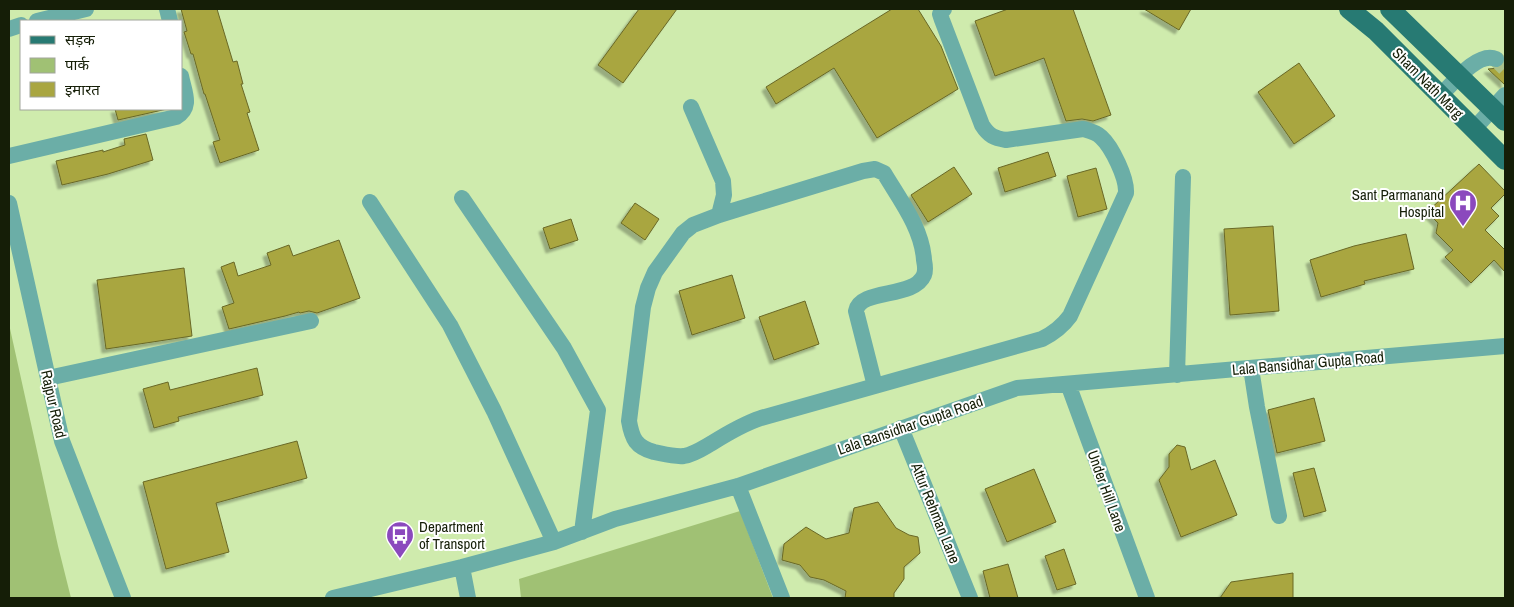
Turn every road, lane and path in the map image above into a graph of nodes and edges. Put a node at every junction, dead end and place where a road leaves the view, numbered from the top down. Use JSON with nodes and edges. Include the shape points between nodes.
{"nodes":[{"id":1,"x":86,"y":9,"type":"edge"},
{"id":2,"x":944,"y":9,"type":"edge"},
{"id":3,"x":1349,"y":9,"type":"edge"},
{"id":4,"x":1390,"y":9,"type":"edge"},
{"id":5,"x":41,"y":20,"type":"edge"},
{"id":6,"x":1496,"y":59,"type":"dead end"},
{"id":7,"x":1460,"y":77,"type":"junction"},
{"id":8,"x":182,"y":80,"type":"edge"},
{"id":9,"x":1440,"y":96,"type":"junction"},
{"id":10,"x":691,"y":107,"type":"dead end"},
{"id":11,"x":1501,"y":109,"type":"edge"},
{"id":12,"x":1474,"y":129,"type":"junction"},
{"id":13,"x":9,"y":156,"type":"edge"},
{"id":14,"x":1505,"y":160,"type":"edge"},
{"id":15,"x":1183,"y":177,"type":"dead end"},
{"id":16,"x":462,"y":198,"type":"dead end"},
{"id":17,"x":370,"y":202,"type":"dead end"},
{"id":18,"x":9,"y":203,"type":"edge"},
{"id":19,"x":719,"y":215,"type":"junction"},
{"id":20,"x":311,"y":321,"type":"dead end"},
{"id":21,"x":1505,"y":346,"type":"edge"},
{"id":22,"x":1251,"y":368,"type":"junction"},
{"id":23,"x":1177,"y":374,"type":"junction"},
{"id":24,"x":48,"y":378,"type":"junction"},
{"id":25,"x":1068,"y":384,"type":"junction"},
{"id":26,"x":875,"y":386,"type":"junction"},
{"id":27,"x":901,"y":428,"type":"junction"},
{"id":28,"x":738,"y":486,"type":"junction"},
{"id":29,"x":1279,"y":516,"type":"dead end"},
{"id":30,"x":582,"y":532,"type":"junction"},
{"id":31,"x":554,"y":542,"type":"junction"},
{"id":32,"x":462,"y":567,"type":"junction"},
{"id":33,"x":123,"y":598,"type":"edge"},
{"id":34,"x":334,"y":598,"type":"edge"},
{"id":35,"x":468,"y":598,"type":"edge"},
{"id":36,"x":782,"y":598,"type":"edge"},
{"id":37,"x":970,"y":598,"type":"edge"},
{"id":38,"x":1146,"y":598,"type":"edge"}],
"edges":[{"from":1,"to":5,"type":"street"},
{"from":2,"to":26,"type":"street","via":[[940,14],[942,20],[987,134],[1006,140],[1083,129],[1093,131],[1114,155],[1126,193],[1070,316],[1053,334]]},
{"from":3,"to":9,"type":"main road","name":"Sham Nath Marg","via":[[1376,31]]},
{"from":4,"to":7,"type":"main road","name":"Sham Nath Marg"},
{"from":6,"to":7,"type":"street","via":[[1478,60]]},
{"from":7,"to":9,"type":"street"},
{"from":7,"to":11,"type":"main road","name":"Sham Nath Marg"},
{"from":8,"to":13,"type":"street","via":[[187,103],[185,110],[176,117]]},
{"from":9,"to":12,"type":"main road","name":"Sham Nath Marg"},
{"from":10,"to":19,"type":"street","via":[[723,181],[724,195]]},
{"from":11,"to":12,"type":"street"},
{"from":12,"to":14,"type":"main road","name":"Sham Nath Marg"},
{"from":15,"to":23,"type":"street"},
{"from":16,"to":30,"type":"street","via":[[564,348],[598,410]]},
{"from":17,"to":31,"type":"street","via":[[450,325],[494,411]]},
{"from":18,"to":24,"type":"street","name":"Rajpur Road"},
{"from":19,"to":26,"type":"street","via":[[864,171],[884,173],[918,233],[925,272],[911,287],[864,300],[857,306]]},
{"from":19,"to":26,"type":"street","via":[[693,225],[683,234],[655,272],[648,288],[629,422],[635,440],[643,449],[671,456],[695,453],[753,420]]},
{"from":20,"to":24,"type":"street"},
{"from":21,"to":22,"type":"street","name":"Lala Bansidhar Gupta Road"},
{"from":22,"to":23,"type":"street","name":"Lala Bansidhar Gupta Road"},
{"from":22,"to":29,"type":"street"},
{"from":23,"to":25,"type":"street","name":"Lala Bansidhar Gupta Road"},
{"from":24,"to":33,"type":"street","name":"Rajpur Road","via":[[62,441]]},
{"from":25,"to":27,"type":"street","name":"Lala Bansidhar Gupta Road","via":[[1017,388]]},
{"from":25,"to":38,"type":"street","name":"Under Hill Lane"},
{"from":27,"to":28,"type":"street","name":"Lala Bansidhar Gupta Road"},
{"from":27,"to":37,"type":"street","name":"Attur Rehman Lane"},
{"from":28,"to":30,"type":"street","name":"Lala Bansidhar Gupta Road"},
{"from":28,"to":36,"type":"street"},
{"from":30,"to":31,"type":"street","name":"Lala Bansidhar Gupta Road"},
{"from":31,"to":32,"type":"street","name":"Lala Bansidhar Gupta Road"},
{"from":32,"to":34,"type":"street","name":"Lala Bansidhar Gupta Road"},
{"from":32,"to":35,"type":"street"}]}
